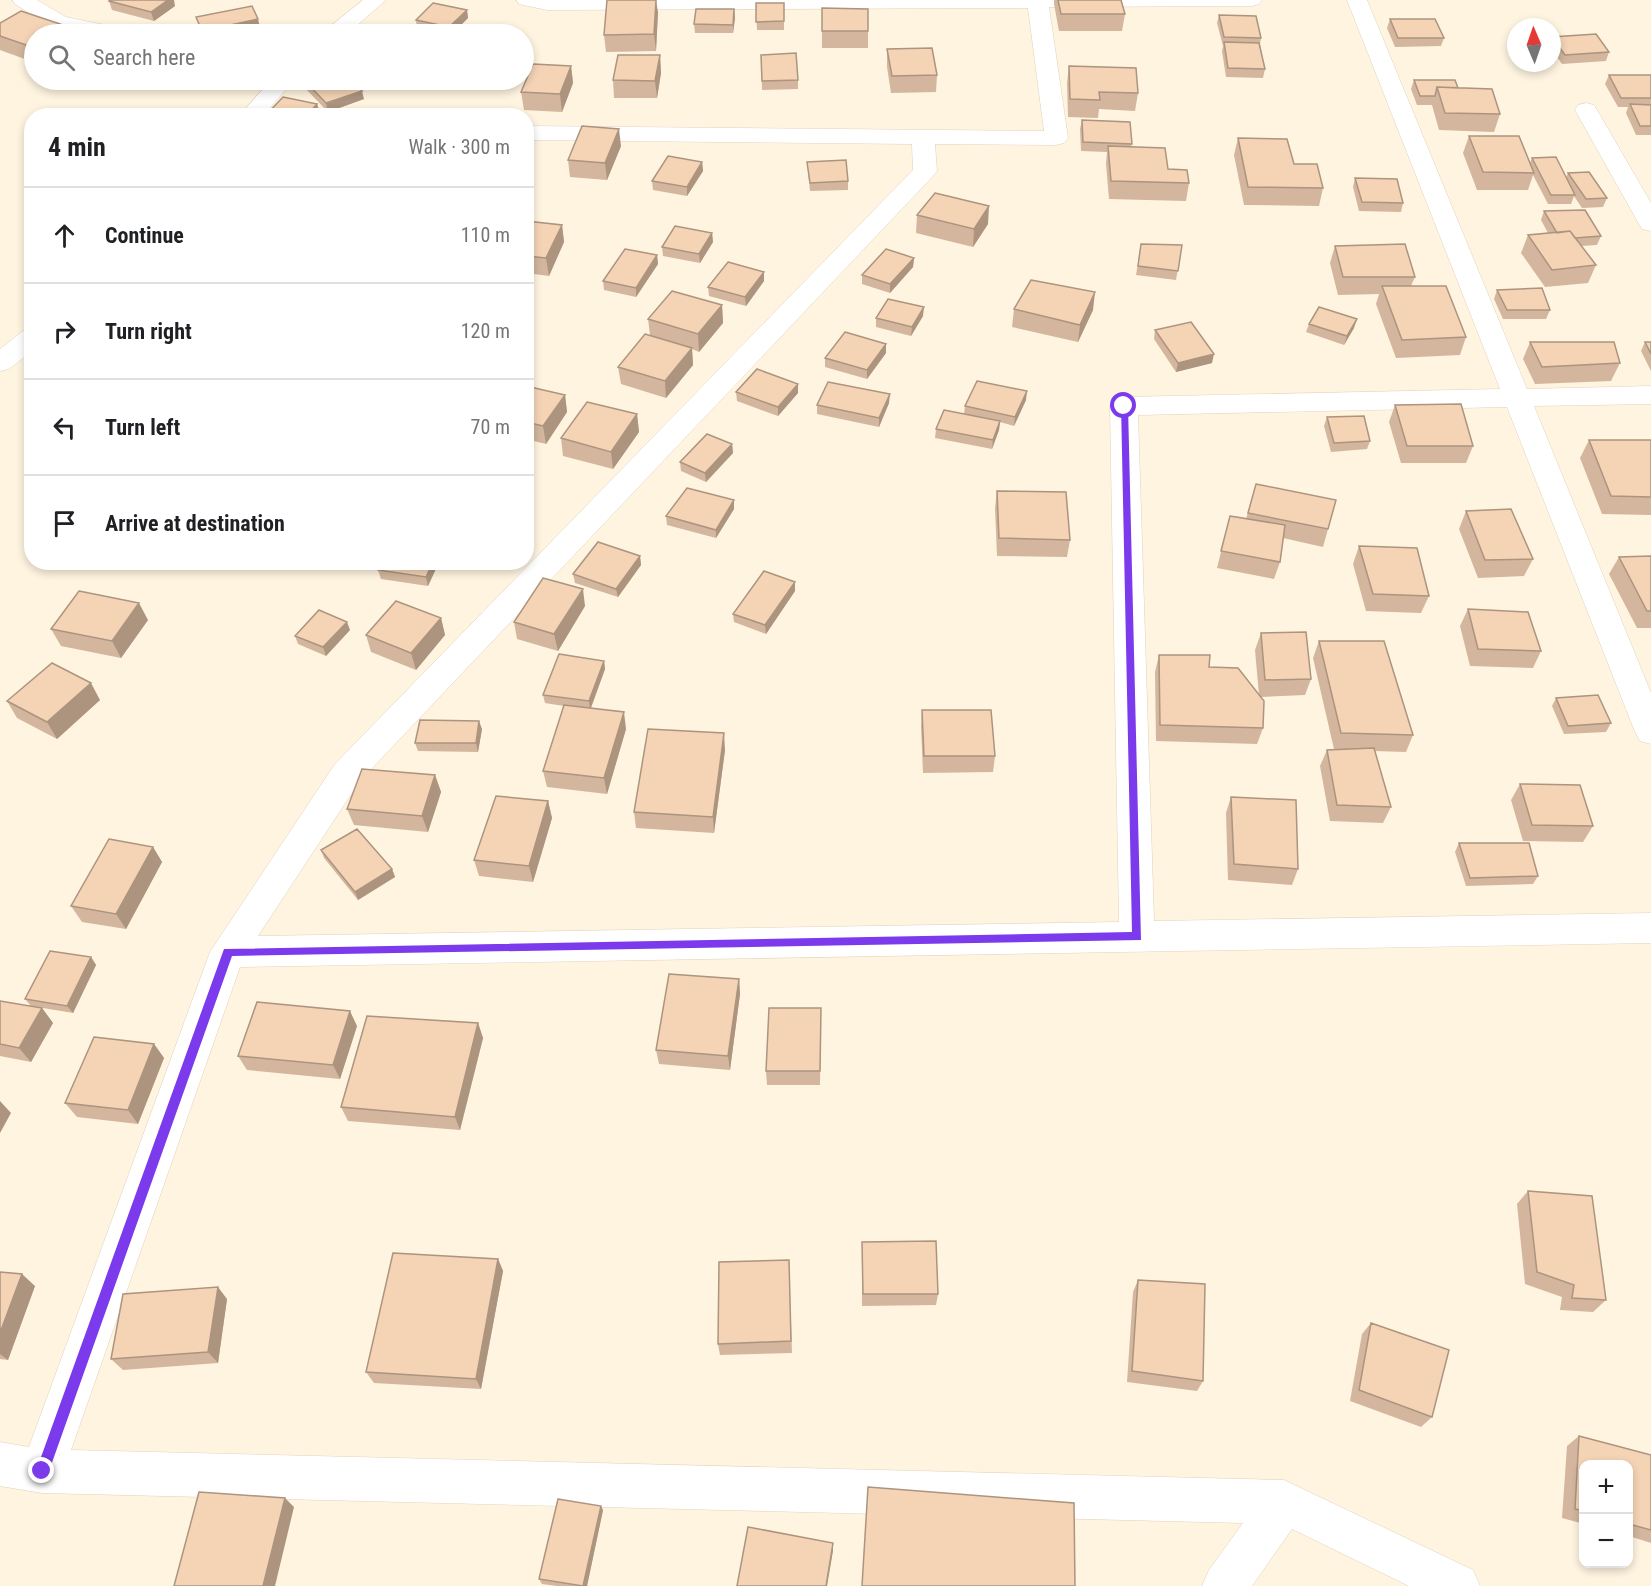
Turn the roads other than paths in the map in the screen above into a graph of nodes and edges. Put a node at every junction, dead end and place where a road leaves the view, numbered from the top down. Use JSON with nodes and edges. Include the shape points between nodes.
{"nodes":[{"id":1,"x":22,"y":0,"type":"edge"},
{"id":2,"x":376,"y":0,"type":"edge"},
{"id":3,"x":526,"y":0,"type":"edge"},
{"id":4,"x":1161,"y":0,"type":"edge"},
{"id":5,"x":1252,"y":0,"type":"edge"},
{"id":6,"x":1357,"y":0,"type":"edge"},
{"id":7,"x":1038,"y":1,"type":"edge"},
{"id":8,"x":68,"y":24,"type":"edge"},
{"id":9,"x":347,"y":24,"type":"edge"},
{"id":10,"x":274,"y":90,"type":"edge"},
{"id":11,"x":257,"y":108,"type":"edge"},
{"id":12,"x":1587,"y":110,"type":"dead end"},
{"id":13,"x":534,"y":133,"type":"edge"},
{"id":14,"x":923,"y":137,"type":"junction"},
{"id":15,"x":1651,"y":224,"type":"edge"},
{"id":16,"x":24,"y":344,"type":"edge"},
{"id":17,"x":0,"y":363,"type":"edge"},
{"id":18,"x":1651,"y":395,"type":"edge"},
{"id":19,"x":1517,"y":398,"type":"junction"},
{"id":20,"x":1651,"y":732,"type":"edge"},
{"id":21,"x":1651,"y":928,"type":"edge"},
{"id":22,"x":1137,"y":937,"type":"junction"},
{"id":23,"x":228,"y":952,"type":"junction"},
{"id":24,"x":0,"y":1464,"type":"edge"},
{"id":25,"x":42,"y":1471,"type":"junction"},
{"id":26,"x":1284,"y":1502,"type":"junction"},
{"id":27,"x":1225,"y":1586,"type":"edge"},
{"id":28,"x":1457,"y":1586,"type":"edge"}],
"edges":[{"from":1,"to":8,"type":"street"},
{"from":2,"to":9,"type":"street"},
{"from":3,"to":7,"type":"street","via":[[547,4]]},
{"from":4,"to":5,"type":"street"},
{"from":4,"to":7,"type":"street"},
{"from":6,"to":19,"type":"street"},
{"from":7,"to":14,"type":"street","via":[[1056,138]]},
{"from":10,"to":11,"type":"street"},
{"from":12,"to":15,"type":"street"},
{"from":13,"to":14,"type":"street"},
{"from":14,"to":23,"type":"street","via":[[925,171],[347,773]]},
{"from":16,"to":17,"type":"street"},
{"from":18,"to":19,"type":"street"},
{"from":19,"to":20,"type":"street"},
{"from":19,"to":22,"type":"street","via":[[1124,406]]},
{"from":21,"to":22,"type":"street"},
{"from":22,"to":23,"type":"street"},
{"from":23,"to":25,"type":"street"},
{"from":24,"to":25,"type":"street"},
{"from":25,"to":26,"type":"street"},
{"from":26,"to":27,"type":"street"},
{"from":26,"to":28,"type":"street"}]}
